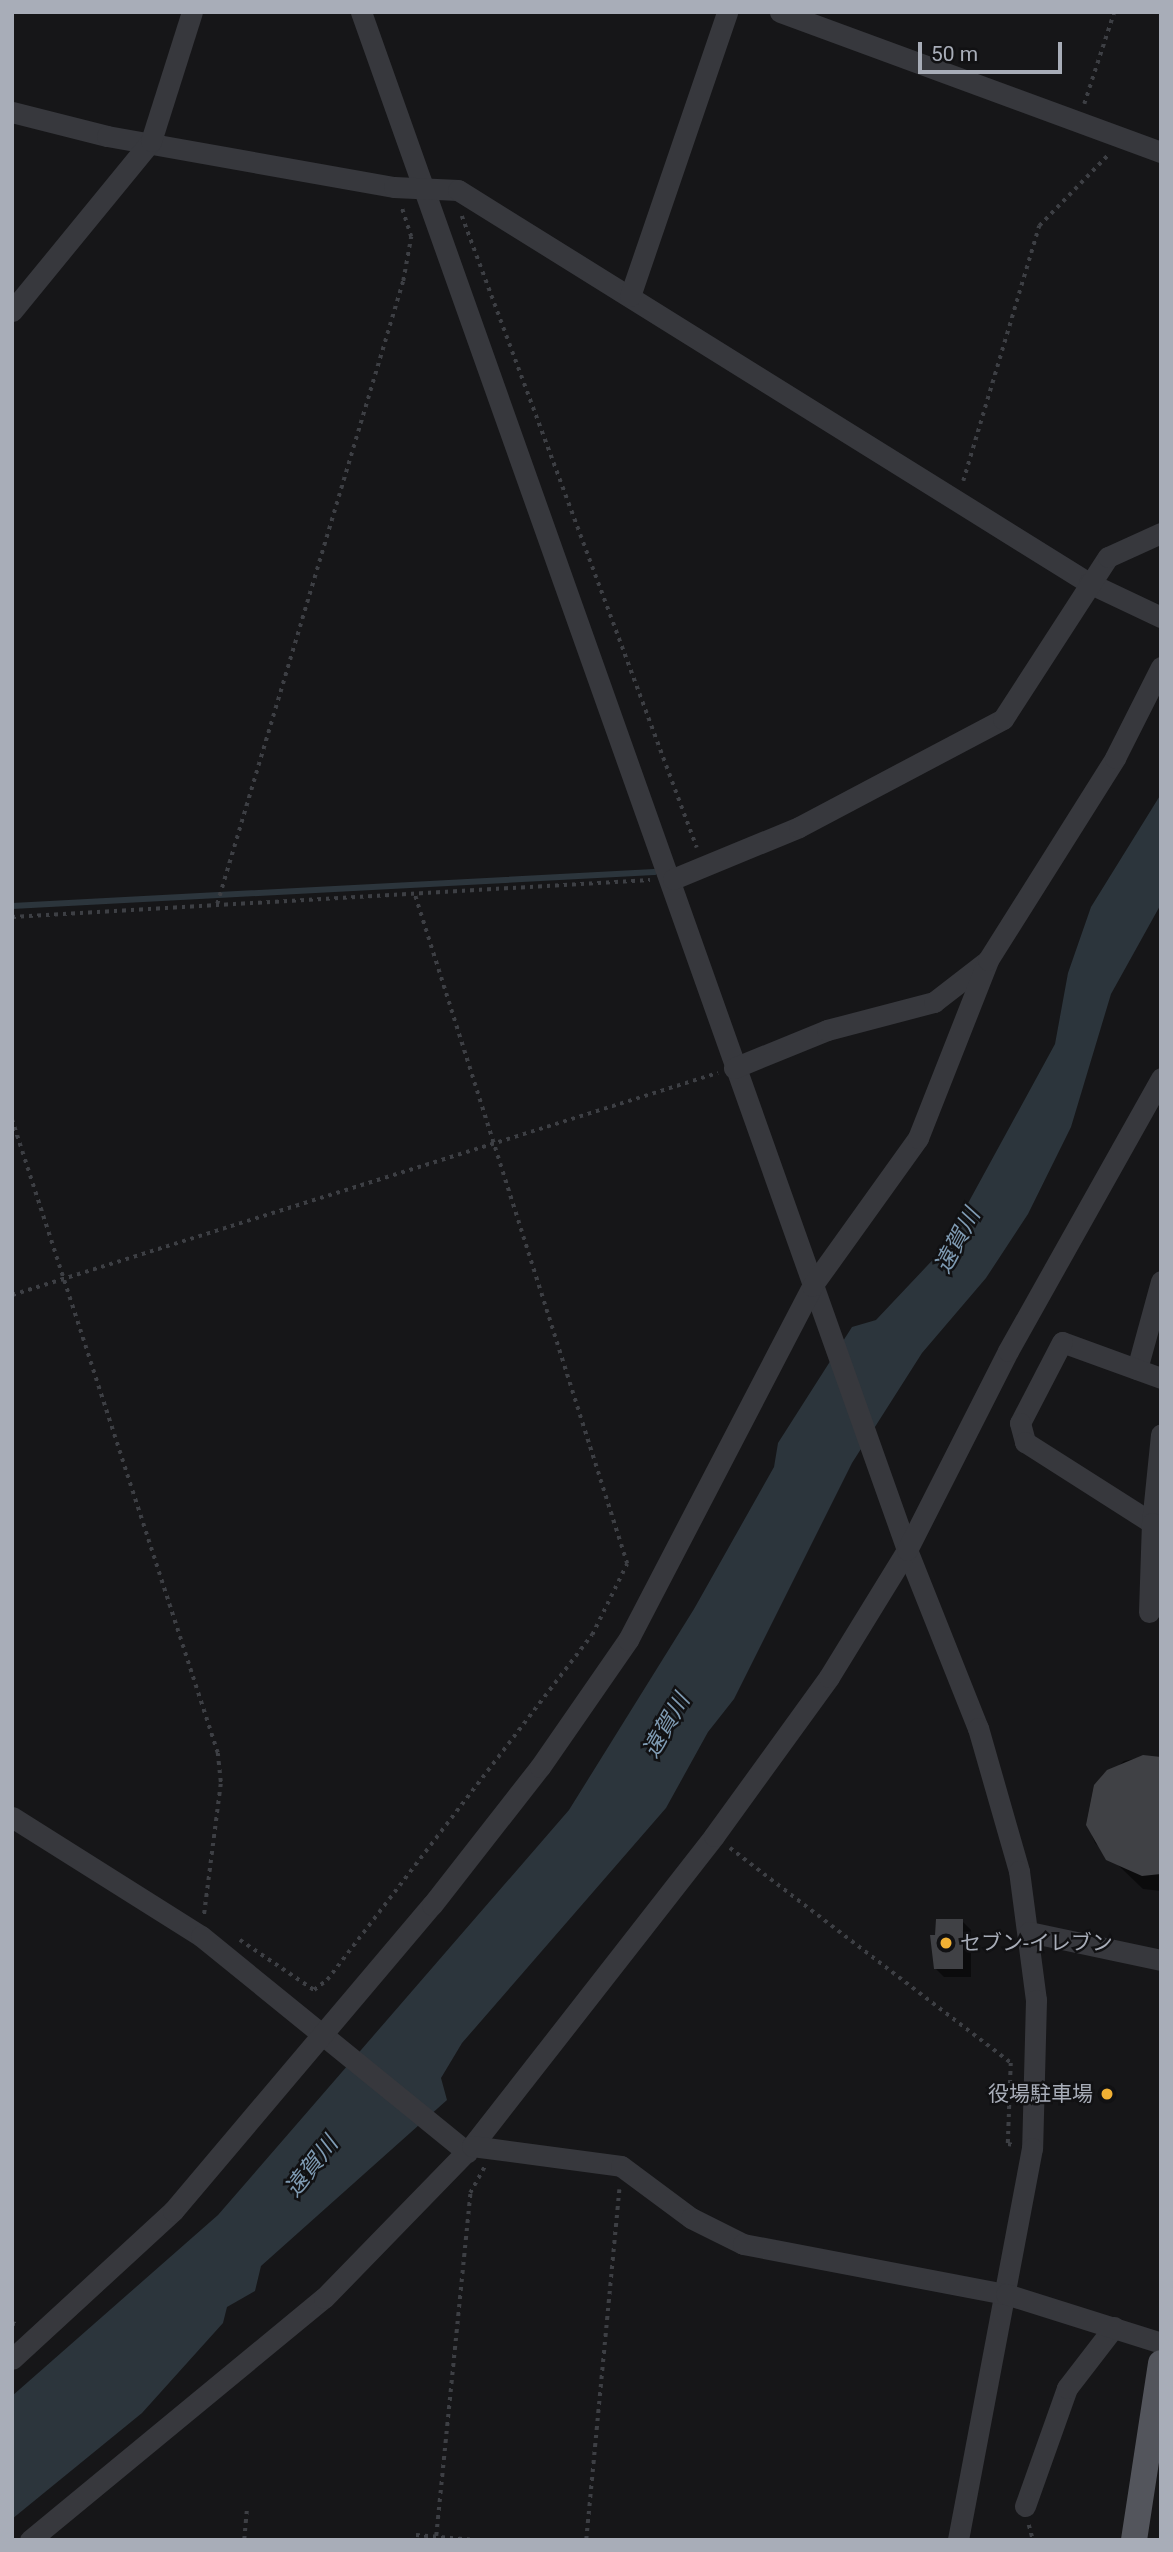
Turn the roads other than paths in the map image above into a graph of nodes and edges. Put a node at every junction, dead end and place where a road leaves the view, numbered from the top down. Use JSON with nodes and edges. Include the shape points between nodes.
{"nodes":[{"id":1,"x":192,"y":12,"type":"edge"},
{"id":2,"x":361,"y":12,"type":"edge"},
{"id":3,"x":727,"y":12,"type":"edge"},
{"id":4,"x":780,"y":12,"type":"edge"},
{"id":5,"x":12,"y":112,"type":"edge"},
{"id":6,"x":151,"y":141,"type":"junction"},
{"id":7,"x":1161,"y":152,"type":"edge"},
{"id":8,"x":426,"y":189,"type":"junction"},
{"id":9,"x":630,"y":296,"type":"junction"},
{"id":10,"x":12,"y":312,"type":"edge"},
{"id":11,"x":1161,"y":533,"type":"edge"},
{"id":12,"x":1089,"y":583,"type":"junction"},
{"id":13,"x":1161,"y":617,"type":"edge"},
{"id":14,"x":1161,"y":667,"type":"edge"},
{"id":15,"x":673,"y":879,"type":"junction"},
{"id":16,"x":988,"y":960,"type":"junction"},
{"id":17,"x":734,"y":1068,"type":"junction"},
{"id":18,"x":1161,"y":1078,"type":"edge"},
{"id":19,"x":1161,"y":1105,"type":"edge"},
{"id":20,"x":1133,"y":1129,"type":"junction"},
{"id":21,"x":1161,"y":1281,"type":"edge"},
{"id":22,"x":816,"y":1295,"type":"junction"},
{"id":23,"x":1137,"y":1369,"type":"junction"},
{"id":24,"x":1161,"y":1378,"type":"edge"},
{"id":25,"x":1161,"y":1434,"type":"edge"},
{"id":26,"x":1152,"y":1523,"type":"junction"},
{"id":27,"x":907,"y":1550,"type":"junction"},
{"id":28,"x":1149,"y":1612,"type":"dead end"},
{"id":29,"x":12,"y":1817,"type":"edge"},
{"id":30,"x":1029,"y":1932,"type":"junction"},
{"id":31,"x":1161,"y":1960,"type":"edge"},
{"id":32,"x":326,"y":2035,"type":"junction"},
{"id":33,"x":466,"y":2148,"type":"junction"},
{"id":34,"x":1006,"y":2294,"type":"junction"},
{"id":35,"x":1114,"y":2327,"type":"junction"},
{"id":36,"x":1161,"y":2343,"type":"edge"},
{"id":37,"x":12,"y":2359,"type":"edge"},
{"id":38,"x":1161,"y":2363,"type":"edge"},
{"id":39,"x":1026,"y":2506,"type":"dead end"},
{"id":40,"x":30,"y":2540,"type":"edge"},
{"id":41,"x":958,"y":2540,"type":"edge"},
{"id":42,"x":1134,"y":2540,"type":"edge"}],
"edges":[{"from":1,"to":6,"type":"street"},
{"from":2,"to":8,"type":"street"},
{"from":3,"to":9,"type":"street"},
{"from":4,"to":7,"type":"street"},
{"from":5,"to":6,"type":"street"},
{"from":6,"to":8,"type":"street","via":[[394,187]]},
{"from":6,"to":10,"type":"street"},
{"from":8,"to":9,"type":"street","via":[[452,187]]},
{"from":8,"to":15,"type":"street"},
{"from":9,"to":12,"type":"street"},
{"from":11,"to":12,"type":"street","via":[[1125,545]]},
{"from":12,"to":13,"type":"street"},
{"from":12,"to":15,"type":"street","via":[[1003,719],[799,827]]},
{"from":14,"to":16,"type":"street","via":[[1115,758]]},
{"from":15,"to":17,"type":"street"},
{"from":16,"to":17,"type":"street","via":[[934,1002],[827,1030]]},
{"from":16,"to":22,"type":"street","via":[[918,1138]]},
{"from":17,"to":22,"type":"street"},
{"from":18,"to":20,"type":"street"},
{"from":19,"to":20,"type":"street"},
{"from":20,"to":27,"type":"street","via":[[1007,1352]]},
{"from":21,"to":23,"type":"street"},
{"from":22,"to":27,"type":"street"},
{"from":22,"to":32,"type":"street","via":[[628,1640],[540,1767]]},
{"from":23,"to":24,"type":"street"},
{"from":23,"to":26,"type":"street","via":[[1062,1342],[1020,1432],[1025,1442]]},
{"from":25,"to":26,"type":"street"},
{"from":26,"to":28,"type":"street"},
{"from":27,"to":30,"type":"street","via":[[978,1728],[1019,1871]]},
{"from":27,"to":33,"type":"street","via":[[828,1676],[714,1836]]},
{"from":29,"to":32,"type":"street","via":[[207,1925]]},
{"from":30,"to":31,"type":"street"},
{"from":30,"to":34,"type":"street","via":[[1036,2000],[1032,2148]]},
{"from":32,"to":33,"type":"street"},
{"from":32,"to":37,"type":"street","via":[[173,2211]]},
{"from":33,"to":34,"type":"street","via":[[621,2166],[691,2218],[743,2244]]},
{"from":33,"to":40,"type":"street","via":[[324,2298]]},
{"from":34,"to":35,"type":"street"},
{"from":34,"to":41,"type":"street"},
{"from":35,"to":36,"type":"street"},
{"from":35,"to":39,"type":"street","via":[[1067,2388]]},
{"from":38,"to":42,"type":"main road"}]}
